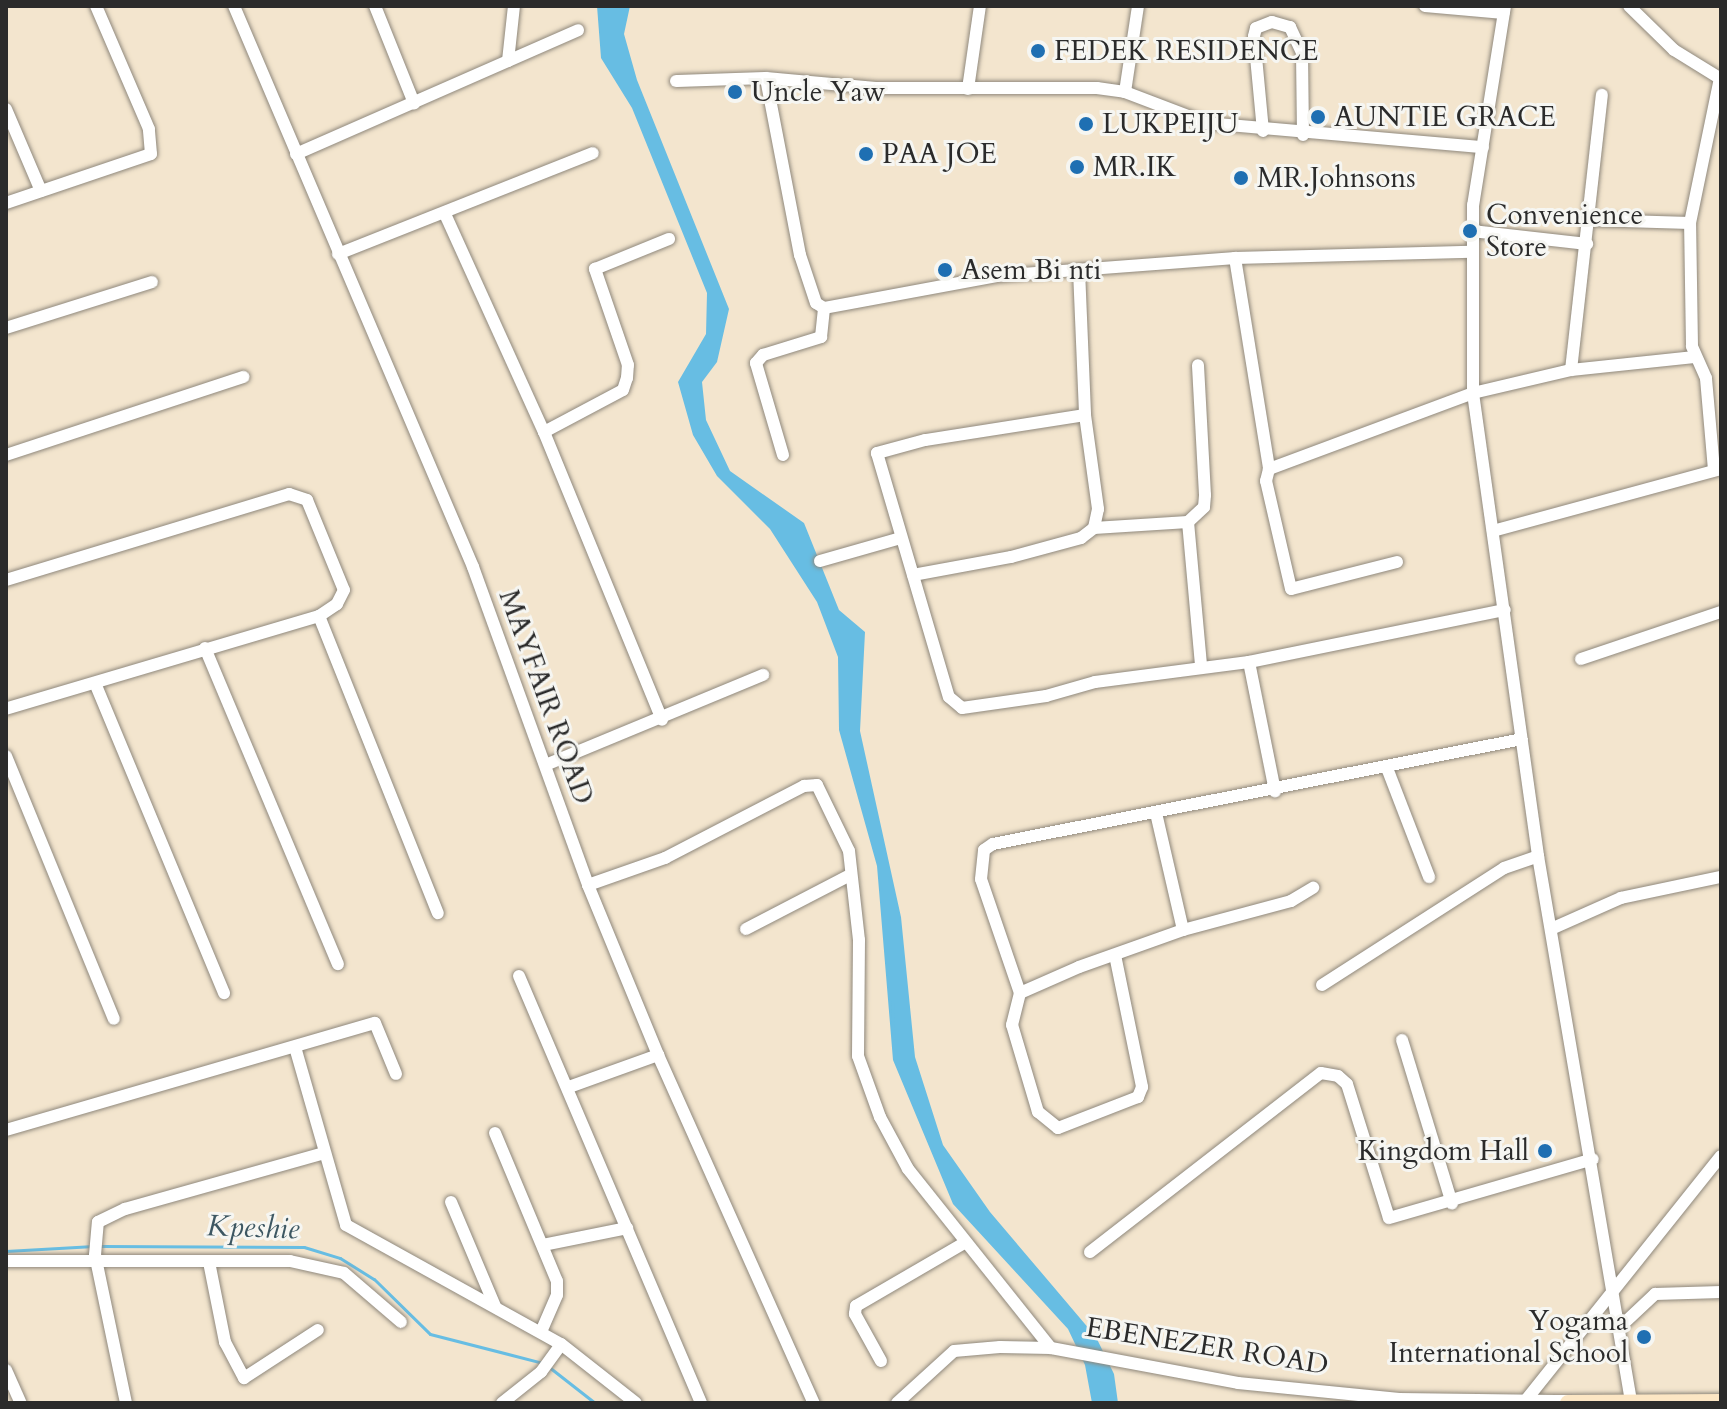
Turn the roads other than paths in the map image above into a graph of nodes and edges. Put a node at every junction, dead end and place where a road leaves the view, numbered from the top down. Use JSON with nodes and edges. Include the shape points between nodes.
{"nodes":[{"id":1,"x":96,"y":6,"type":"edge"},
{"id":2,"x":234,"y":6,"type":"edge"},
{"id":3,"x":375,"y":6,"type":"edge"},
{"id":4,"x":514,"y":6,"type":"edge"},
{"id":5,"x":980,"y":6,"type":"edge"},
{"id":6,"x":1138,"y":6,"type":"edge"},
{"id":7,"x":1425,"y":6,"type":"edge"},
{"id":8,"x":1629,"y":6,"type":"edge"},
{"id":9,"x":1505,"y":9,"type":"edge"},
{"id":10,"x":578,"y":30,"type":"dead end"},
{"id":11,"x":508,"y":61,"type":"junction"},
{"id":12,"x":766,"y":78,"type":"junction"},
{"id":13,"x":1721,"y":79,"type":"edge"},
{"id":14,"x":676,"y":81,"type":"dead end"},
{"id":15,"x":968,"y":89,"type":"junction"},
{"id":16,"x":1125,"y":92,"type":"junction"},
{"id":17,"x":1602,"y":95,"type":"dead end"},
{"id":18,"x":414,"y":103,"type":"junction"},
{"id":19,"x":6,"y":109,"type":"edge"},
{"id":20,"x":1263,"y":131,"type":"junction"},
{"id":21,"x":1303,"y":135,"type":"junction"},
{"id":22,"x":1483,"y":147,"type":"junction"},
{"id":23,"x":593,"y":153,"type":"dead end"},
{"id":24,"x":296,"y":154,"type":"junction"},
{"id":25,"x":41,"y":191,"type":"junction"},
{"id":26,"x":6,"y":203,"type":"edge"},
{"id":27,"x":445,"y":214,"type":"junction"},
{"id":28,"x":1591,"y":220,"type":"junction"},
{"id":29,"x":1690,"y":223,"type":"junction"},
{"id":30,"x":1472,"y":231,"type":"junction"},
{"id":31,"x":669,"y":239,"type":"dead end"},
{"id":32,"x":1587,"y":244,"type":"junction"},
{"id":33,"x":1471,"y":252,"type":"junction"},
{"id":34,"x":338,"y":254,"type":"junction"},
{"id":35,"x":1235,"y":258,"type":"junction"},
{"id":36,"x":1079,"y":270,"type":"junction"},
{"id":37,"x":152,"y":282,"type":"dead end"},
{"id":38,"x":824,"y":308,"type":"junction"},
{"id":39,"x":6,"y":328,"type":"edge"},
{"id":40,"x":1694,"y":357,"type":"junction"},
{"id":41,"x":1198,"y":365,"type":"dead end"},
{"id":42,"x":1571,"y":370,"type":"junction"},
{"id":43,"x":243,"y":377,"type":"dead end"},
{"id":44,"x":1473,"y":393,"type":"junction"},
{"id":45,"x":1085,"y":415,"type":"junction"},
{"id":46,"x":544,"y":432,"type":"junction"},
{"id":47,"x":6,"y":455,"type":"edge"},
{"id":48,"x":783,"y":455,"type":"dead end"},
{"id":49,"x":1269,"y":469,"type":"junction"},
{"id":50,"x":1718,"y":470,"type":"edge"},
{"id":51,"x":1098,"y":509,"type":"junction"},
{"id":52,"x":1188,"y":522,"type":"junction"},
{"id":53,"x":1115,"y":525,"type":"junction"},
{"id":54,"x":1094,"y":528,"type":"junction"},
{"id":55,"x":1493,"y":531,"type":"junction"},
{"id":56,"x":901,"y":538,"type":"junction"},
{"id":57,"x":820,"y":561,"type":"dead end"},
{"id":58,"x":1397,"y":562,"type":"dead end"},
{"id":59,"x":913,"y":575,"type":"junction"},
{"id":60,"x":6,"y":580,"type":"edge"},
{"id":61,"x":1505,"y":610,"type":"junction"},
{"id":62,"x":1721,"y":612,"type":"edge"},
{"id":63,"x":319,"y":616,"type":"junction"},
{"id":64,"x":205,"y":648,"type":"junction"},
{"id":65,"x":1581,"y":659,"type":"dead end"},
{"id":66,"x":1249,"y":662,"type":"junction"},
{"id":67,"x":1201,"y":666,"type":"junction"},
{"id":68,"x":763,"y":675,"type":"dead end"},
{"id":69,"x":95,"y":683,"type":"junction"},
{"id":70,"x":6,"y":709,"type":"edge"},
{"id":71,"x":662,"y":720,"type":"junction"},
{"id":72,"x":1522,"y":739,"type":"junction"},
{"id":73,"x":6,"y":756,"type":"edge"},
{"id":74,"x":548,"y":764,"type":"junction"},
{"id":75,"x":1387,"y":768,"type":"junction"},
{"id":76,"x":1275,"y":791,"type":"junction"},
{"id":77,"x":1156,"y":813,"type":"junction"},
{"id":78,"x":1538,"y":856,"type":"junction"},
{"id":79,"x":850,"y":875,"type":"junction"},
{"id":80,"x":1429,"y":877,"type":"dead end"},
{"id":81,"x":1721,"y":877,"type":"edge"},
{"id":82,"x":588,"y":885,"type":"junction"},
{"id":83,"x":1313,"y":888,"type":"dead end"},
{"id":84,"x":438,"y":913,"type":"dead end"},
{"id":85,"x":746,"y":929,"type":"dead end"},
{"id":86,"x":1551,"y":929,"type":"junction"},
{"id":87,"x":1183,"y":930,"type":"junction"},
{"id":88,"x":1115,"y":955,"type":"junction"},
{"id":89,"x":338,"y":964,"type":"dead end"},
{"id":90,"x":519,"y":976,"type":"dead end"},
{"id":91,"x":1322,"y":985,"type":"dead end"},
{"id":92,"x":224,"y":993,"type":"dead end"},
{"id":93,"x":1020,"y":993,"type":"junction"},
{"id":94,"x":114,"y":1019,"type":"dead end"},
{"id":95,"x":1402,"y":1040,"type":"dead end"},
{"id":96,"x":295,"y":1047,"type":"junction"},
{"id":97,"x":658,"y":1055,"type":"junction"},
{"id":98,"x":396,"y":1074,"type":"dead end"},
{"id":99,"x":569,"y":1087,"type":"junction"},
{"id":100,"x":6,"y":1130,"type":"edge"},
{"id":101,"x":495,"y":1133,"type":"dead end"},
{"id":102,"x":324,"y":1153,"type":"junction"},
{"id":103,"x":1721,"y":1156,"type":"edge"},
{"id":104,"x":1593,"y":1159,"type":"junction"},
{"id":105,"x":451,"y":1202,"type":"dead end"},
{"id":106,"x":1452,"y":1204,"type":"junction"},
{"id":107,"x":627,"y":1228,"type":"junction"},
{"id":108,"x":966,"y":1242,"type":"junction"},
{"id":109,"x":543,"y":1245,"type":"junction"},
{"id":110,"x":1090,"y":1252,"type":"dead end"},
{"id":111,"x":95,"y":1259,"type":"junction"},
{"id":112,"x":6,"y":1261,"type":"edge"},
{"id":113,"x":209,"y":1262,"type":"junction"},
{"id":114,"x":1616,"y":1292,"type":"junction"},
{"id":115,"x":1721,"y":1292,"type":"edge"},
{"id":116,"x":495,"y":1306,"type":"junction"},
{"id":117,"x":401,"y":1322,"type":"dead end"},
{"id":118,"x":1621,"y":1326,"type":"junction"},
{"id":119,"x":318,"y":1330,"type":"dead end"},
{"id":120,"x":541,"y":1332,"type":"junction"},
{"id":121,"x":561,"y":1344,"type":"junction"},
{"id":122,"x":1051,"y":1348,"type":"junction"},
{"id":123,"x":881,"y":1361,"type":"dead end"},
{"id":124,"x":6,"y":1370,"type":"edge"},
{"id":125,"x":1526,"y":1400,"type":"junction"},
{"id":126,"x":1631,"y":1401,"type":"junction"},
{"id":127,"x":1570,"y":1402,"type":"edge"},
{"id":128,"x":1710,"y":1402,"type":"edge"},
{"id":129,"x":21,"y":1403,"type":"edge"},
{"id":130,"x":126,"y":1403,"type":"edge"},
{"id":131,"x":502,"y":1403,"type":"edge"},
{"id":132,"x":636,"y":1403,"type":"edge"},
{"id":133,"x":701,"y":1403,"type":"edge"},
{"id":134,"x":814,"y":1403,"type":"edge"},
{"id":135,"x":897,"y":1403,"type":"edge"}],
"edges":[{"from":1,"to":25,"type":"street","via":[[152,147],[146,160]]},
{"from":2,"to":24,"type":"street","name":"MAYFAIR ROAD"},
{"from":3,"to":18,"type":"street"},
{"from":4,"to":11,"type":"street"},
{"from":5,"to":15,"type":"street"},
{"from":6,"to":16,"type":"street"},
{"from":7,"to":9,"type":"street"},
{"from":8,"to":13,"type":"street","via":[[1674,50]]},
{"from":9,"to":22,"type":"street"},
{"from":10,"to":11,"type":"street"},
{"from":11,"to":18,"type":"street"},
{"from":12,"to":14,"type":"street"},
{"from":12,"to":15,"type":"street","via":[[876,88]]},
{"from":12,"to":38,"type":"street","via":[[800,255],[816,303]]},
{"from":13,"to":29,"type":"street"},
{"from":15,"to":16,"type":"street"},
{"from":16,"to":20,"type":"street","via":[[1206,123]]},
{"from":17,"to":28,"type":"street"},
{"from":18,"to":24,"type":"street"},
{"from":19,"to":25,"type":"street"},
{"from":20,"to":21,"type":"street"},
{"from":20,"to":21,"type":"street","via":[[1254,36],[1256,28],[1272,22],[1290,27],[1302,53]]},
{"from":21,"to":22,"type":"street"},
{"from":22,"to":30,"type":"street"},
{"from":23,"to":27,"type":"street"},
{"from":24,"to":34,"type":"street","name":"MAYFAIR ROAD"},
{"from":25,"to":26,"type":"street"},
{"from":27,"to":34,"type":"street"},
{"from":27,"to":46,"type":"street"},
{"from":28,"to":29,"type":"street"},
{"from":28,"to":32,"type":"street"},
{"from":29,"to":40,"type":"street"},
{"from":30,"to":32,"type":"street"},
{"from":30,"to":33,"type":"street"},
{"from":31,"to":46,"type":"street","via":[[595,269],[628,365],[627,378],[623,390]]},
{"from":32,"to":42,"type":"street"},
{"from":33,"to":35,"type":"street"},
{"from":33,"to":44,"type":"street"},
{"from":34,"to":74,"type":"street","name":"MAYFAIR ROAD","via":[[473,567]]},
{"from":35,"to":36,"type":"street"},
{"from":35,"to":49,"type":"street"},
{"from":36,"to":38,"type":"street","via":[[996,276]]},
{"from":36,"to":45,"type":"street"},
{"from":37,"to":39,"type":"street"},
{"from":38,"to":48,"type":"street","via":[[821,337],[763,355],[756,363]]},
{"from":40,"to":42,"type":"street"},
{"from":40,"to":50,"type":"street","via":[[1706,378]]},
{"from":41,"to":52,"type":"street","via":[[1205,495],[1204,507]]},
{"from":42,"to":44,"type":"street"},
{"from":43,"to":47,"type":"street"},
{"from":44,"to":49,"type":"street"},
{"from":44,"to":55,"type":"street"},
{"from":45,"to":51,"type":"street"},
{"from":45,"to":56,"type":"street","via":[[925,440],[877,453]]},
{"from":46,"to":71,"type":"street"},
{"from":49,"to":58,"type":"street","via":[[1266,481],[1291,589]]},
{"from":50,"to":55,"type":"street"},
{"from":51,"to":53,"type":"street"},
{"from":51,"to":54,"type":"street"},
{"from":52,"to":53,"type":"street"},
{"from":52,"to":67,"type":"street"},
{"from":53,"to":54,"type":"street"},
{"from":54,"to":59,"type":"street","via":[[1081,538],[1011,557]]},
{"from":55,"to":61,"type":"street"},
{"from":56,"to":57,"type":"street"},
{"from":56,"to":59,"type":"street"},
{"from":59,"to":67,"type":"street","via":[[949,697],[962,708]]},
{"from":60,"to":63,"type":"street","via":[[289,494],[301,495],[344,590],[337,604]]},
{"from":61,"to":66,"type":"street"},
{"from":61,"to":72,"type":"street"},
{"from":62,"to":65,"type":"street"},
{"from":63,"to":64,"type":"street"},
{"from":63,"to":84,"type":"street"},
{"from":64,"to":69,"type":"street"},
{"from":64,"to":89,"type":"street"},
{"from":66,"to":67,"type":"street"},
{"from":66,"to":76,"type":"street"},
{"from":68,"to":71,"type":"street"},
{"from":69,"to":70,"type":"street"},
{"from":69,"to":92,"type":"street"},
{"from":71,"to":74,"type":"street"},
{"from":72,"to":75,"type":"street"},
{"from":72,"to":78,"type":"street"},
{"from":73,"to":94,"type":"street"},
{"from":74,"to":82,"type":"street","name":"MAYFAIR ROAD"},
{"from":75,"to":76,"type":"street"},
{"from":75,"to":80,"type":"street"},
{"from":76,"to":77,"type":"street"},
{"from":77,"to":87,"type":"street"},
{"from":77,"to":93,"type":"street","via":[[1002,840],[984,850],[981,879]]},
{"from":78,"to":86,"type":"street"},
{"from":78,"to":91,"type":"street","via":[[1504,868]]},
{"from":79,"to":82,"type":"street","via":[[845,833],[817,785],[804,786],[665,858]]},
{"from":79,"to":85,"type":"street"},
{"from":79,"to":108,"type":"street","via":[[859,940],[857,1043],[862,1068],[908,1169]]},
{"from":81,"to":86,"type":"street","via":[[1621,898]]},
{"from":82,"to":97,"type":"street","name":"MAYFAIR ROAD"},
{"from":83,"to":87,"type":"street","via":[[1291,901]]},
{"from":86,"to":104,"type":"street"},
{"from":87,"to":88,"type":"street"},
{"from":88,"to":93,"type":"street"},
{"from":88,"to":93,"type":"street","via":[[1142,1087],[1138,1097],[1075,1124],[1058,1128],[1038,1112],[1011,1018]]},
{"from":90,"to":99,"type":"street"},
{"from":95,"to":106,"type":"street"},
{"from":96,"to":98,"type":"street","via":[[375,1023]]},
{"from":96,"to":100,"type":"street"},
{"from":96,"to":102,"type":"street"},
{"from":97,"to":99,"type":"street"},
{"from":97,"to":134,"type":"street","name":"MAYFAIR ROAD"},
{"from":99,"to":107,"type":"street"},
{"from":101,"to":109,"type":"street"},
{"from":102,"to":111,"type":"street","via":[[125,1209],[98,1222]]},
{"from":102,"to":116,"type":"street","via":[[341,1213],[358,1236]]},
{"from":103,"to":114,"type":"street"},
{"from":104,"to":106,"type":"street"},
{"from":104,"to":114,"type":"street"},
{"from":105,"to":116,"type":"street"},
{"from":106,"to":110,"type":"street","via":[[1389,1218],[1347,1084],[1321,1073]]},
{"from":107,"to":109,"type":"street"},
{"from":107,"to":133,"type":"street"},
{"from":108,"to":122,"type":"street"},
{"from":108,"to":123,"type":"street","via":[[856,1306],[855,1314]]},
{"from":109,"to":120,"type":"street","via":[[558,1289]]},
{"from":111,"to":112,"type":"street"},
{"from":111,"to":113,"type":"street"},
{"from":111,"to":130,"type":"street"},
{"from":113,"to":117,"type":"street","via":[[290,1261],[344,1273]]},
{"from":113,"to":119,"type":"street","via":[[225,1342],[244,1378]]},
{"from":114,"to":118,"type":"street"},
{"from":114,"to":125,"type":"street"},
{"from":115,"to":118,"type":"street","via":[[1655,1294]]},
{"from":116,"to":120,"type":"street"},
{"from":118,"to":126,"type":"street"},
{"from":120,"to":121,"type":"street"},
{"from":121,"to":131,"type":"street","via":[[541,1372]]},
{"from":121,"to":132,"type":"street"},
{"from":122,"to":125,"type":"street","name":"EBENEZER ROAD","via":[[1238,1383],[1399,1399]]},
{"from":122,"to":135,"type":"street","name":"EBENEZER ROAD","via":[[954,1351]]},
{"from":124,"to":129,"type":"street"},
{"from":125,"to":127,"type":"street","name":"EBENEZER ROAD"},
{"from":126,"to":127,"type":"street","name":"EBENEZER ROAD"},
{"from":126,"to":128,"type":"street","name":"EBENEZER ROAD"}]}
